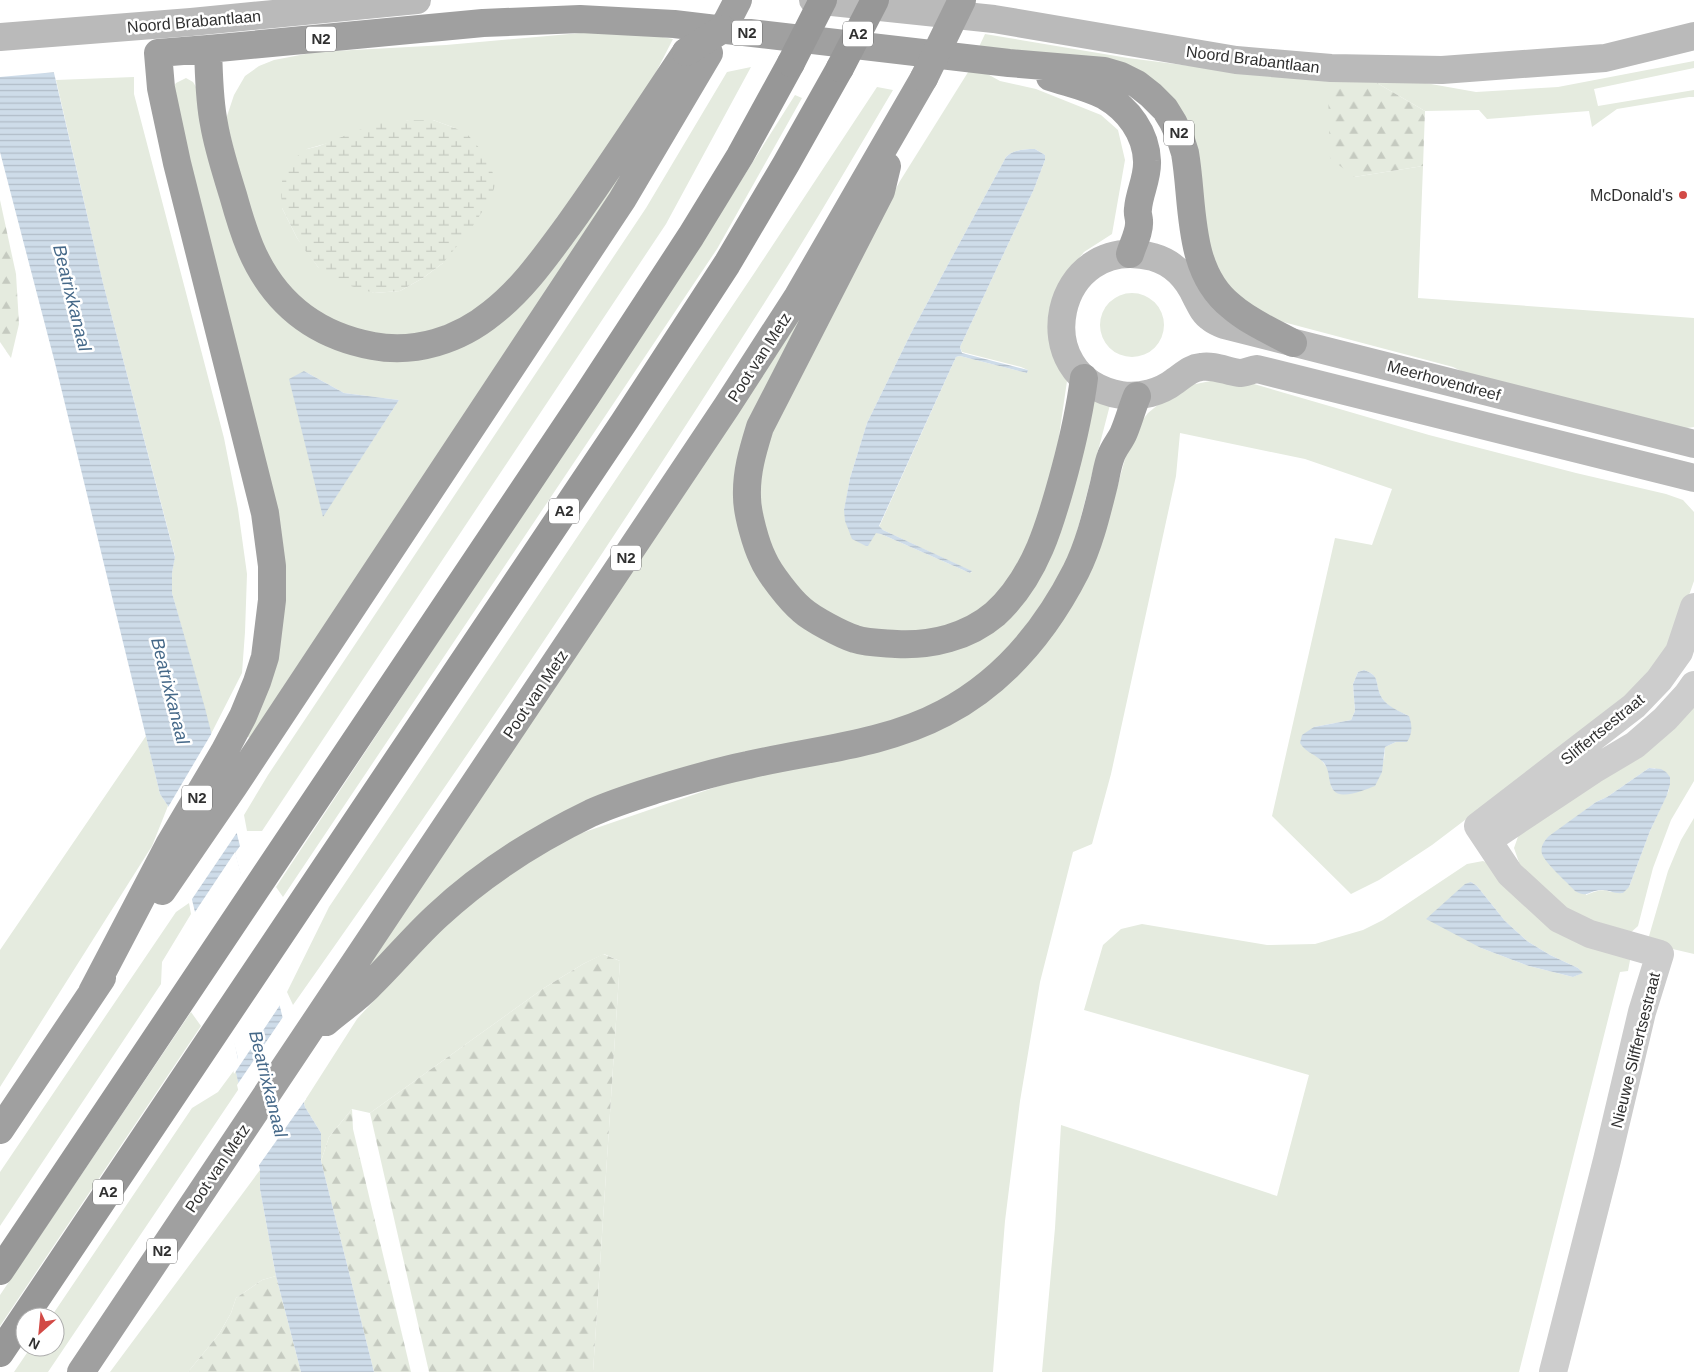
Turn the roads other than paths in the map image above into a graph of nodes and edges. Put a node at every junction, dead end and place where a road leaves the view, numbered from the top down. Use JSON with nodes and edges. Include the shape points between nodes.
{"nodes":[{"id":1,"x":417,"y":0,"type":"edge"},
{"id":2,"x":738,"y":0,"type":"edge"},
{"id":3,"x":813,"y":0,"type":"edge"},
{"id":4,"x":823,"y":0,"type":"edge"},
{"id":5,"x":875,"y":0,"type":"edge"},
{"id":6,"x":962,"y":0,"type":"edge"},
{"id":7,"x":1694,"y":36,"type":"edge"},
{"id":8,"x":0,"y":37,"type":"edge"},
{"id":9,"x":208,"y":49,"type":"junction"},
{"id":10,"x":698,"y":53,"type":"junction"},
{"id":11,"x":1009,"y":63,"type":"junction"},
{"id":12,"x":898,"y":126,"type":"junction"},
{"id":13,"x":1123,"y":254,"type":"junction"},
{"id":14,"x":1293,"y":343,"type":"junction"},
{"id":15,"x":1084,"y":378,"type":"junction"},
{"id":16,"x":1128,"y":390,"type":"junction"},
{"id":17,"x":1694,"y":444,"type":"edge"},
{"id":18,"x":1694,"y":478,"type":"edge"},
{"id":19,"x":1694,"y":607,"type":"edge"},
{"id":20,"x":1694,"y":685,"type":"edge"},
{"id":21,"x":1483,"y":833,"type":"junction"},
{"id":22,"x":173,"y":857,"type":"junction"},
{"id":23,"x":301,"y":1043,"type":"junction"},
{"id":24,"x":0,"y":1130,"type":"edge"},
{"id":25,"x":0,"y":1271,"type":"edge"},
{"id":26,"x":0,"y":1353,"type":"edge"},
{"id":27,"x":81,"y":1372,"type":"edge"},
{"id":28,"x":1553,"y":1372,"type":"edge"}],
"edges":[{"from":1,"to":8,"type":"main road","name":"Noord Brabantlaan"},
{"from":2,"to":10,"type":"highway","number":"N2","via":[[723,28]]},
{"from":3,"to":7,"type":"main road","name":"Noord Brabantlaan","via":[[994,19],[1236,60],[1331,68],[1442,70],[1604,58]]},
{"from":4,"to":25,"type":"highway","bridge":true,"via":[[740,156],[691,236]]},
{"from":5,"to":26,"type":"highway","number":"A2","bridge":true,"via":[[840,68],[722,272]]},
{"from":6,"to":12,"type":"highway","name":"Poot van Metz","number":"N2","bridge":true},
{"from":9,"to":10,"type":"highway","number":"N2","via":[[213,122],[244,232],[260,267],[275,290],[296,312],[324,331],[356,343],[386,348],[417,348],[442,341],[470,329],[493,313],[534,273]]},
{"from":9,"to":11,"type":"highway","number":"N2","via":[[484,23],[580,19],[674,24]]},
{"from":9,"to":22,"type":"highway","number":"N2","via":[[158,52],[161,88],[264,513],[272,566],[272,600],[265,657],[257,682]]},
{"from":10,"to":22,"type":"highway","number":"N2","via":[[622,200],[234,786]]},
{"from":11,"to":13,"type":"highway","number":"N2","via":[[1103,95],[1135,123],[1141,135],[1147,173],[1137,211],[1128,221]]},
{"from":11,"to":14,"type":"highway","number":"N2","via":[[1104,71],[1137,84],[1166,109],[1180,137],[1188,170],[1197,247],[1205,273],[1230,306]]},
{"from":12,"to":15,"type":"highway","number":"N2","via":[[881,191],[760,427],[749,464],[747,498],[752,527],[762,559],[779,584],[802,610],[855,639],[912,645],[941,641],[971,631],[1013,595],[1037,556],[1055,507],[1081,406]]},
{"from":12,"to":23,"type":"highway","name":"Poot van Metz","number":"N2","via":[[798,296],[727,406]]},
{"from":13,"to":14,"type":"main road","name":"Meerhovendreef","via":[[1155,258],[1175,267],[1190,284],[1200,306],[1211,318],[1224,325]]},
{"from":13,"to":15,"type":"main road","via":[[1107,257],[1085,270],[1066,298],[1062,312],[1062,340],[1071,363]]},
{"from":13,"to":16,"type":"main road","via":[[1125,264],[1121,269],[1102,277],[1080,304],[1076,328],[1079,343],[1089,361]]},
{"from":14,"to":17,"type":"main road","name":"Meerhovendreef"},
{"from":15,"to":16,"type":"main road","via":[[1101,389]]},
{"from":16,"to":18,"type":"main road","name":"Meerhovendreef","via":[[1167,387],[1187,362],[1241,373],[1257,369]]},
{"from":16,"to":23,"type":"highway","number":"N2","via":[[1110,430],[1111,455],[1095,518],[1076,570],[1034,637],[980,690],[944,713],[891,734],[694,778],[611,805],[567,825],[489,872],[419,934],[366,989]]},
{"from":19,"to":21,"type":"street","name":"Sliffertsestraat","via":[[1679,652],[1659,680],[1634,706]]},
{"from":20,"to":21,"type":"street","name":"Sliffertsestraat","via":[[1665,719],[1635,745]]},
{"from":21,"to":28,"type":"street","name":"Nieuwe Sliffertsestraat","via":[[1510,874],[1560,919],[1590,934],[1660,954],[1642,1012]]},
{"from":22,"to":24,"type":"highway","number":"N2","via":[[92,992]]},
{"from":23,"to":27,"type":"highway","name":"Poot van Metz","number":"N2"}]}
